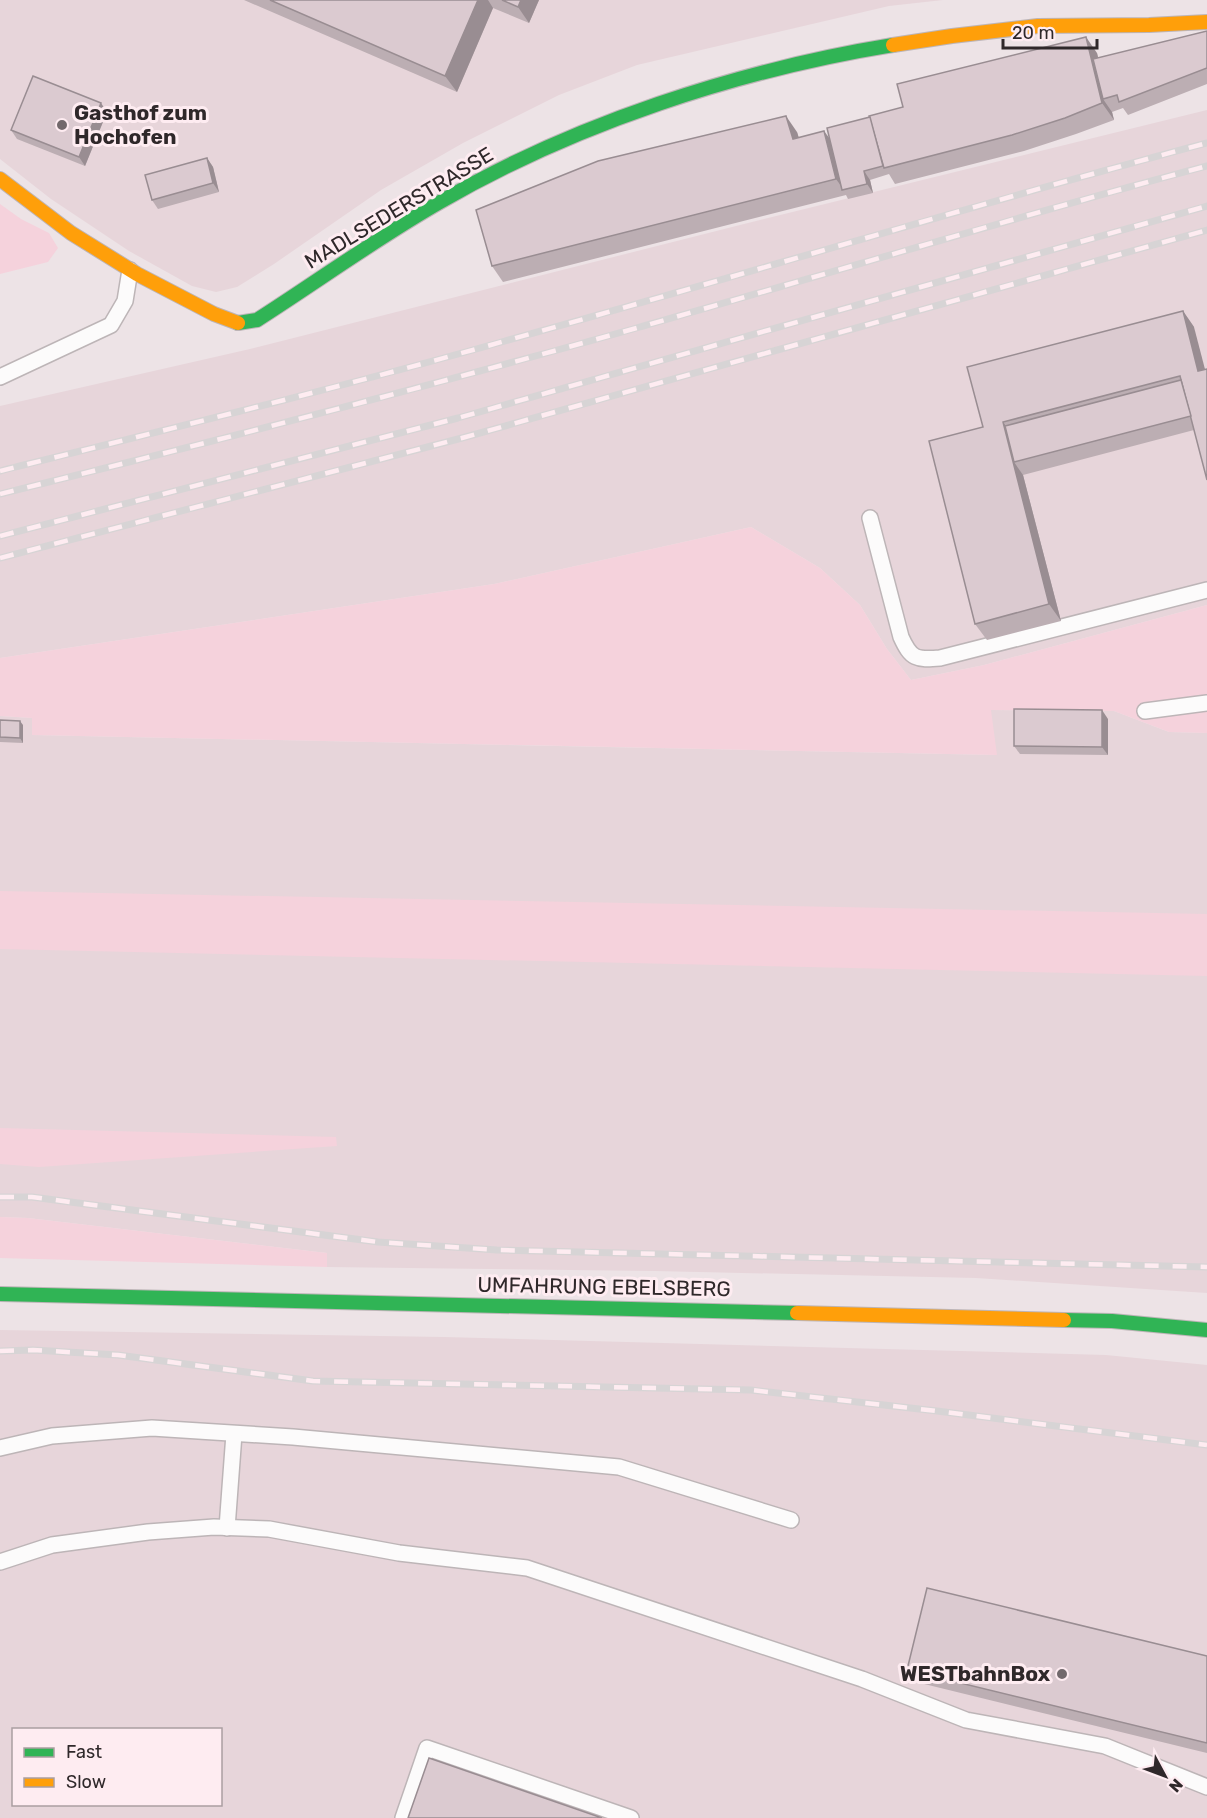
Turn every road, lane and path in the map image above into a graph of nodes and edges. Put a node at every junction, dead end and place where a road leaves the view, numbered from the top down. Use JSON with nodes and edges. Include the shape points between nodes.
{"nodes":[{"id":1,"x":1207,"y":22,"type":"edge"},
{"id":2,"x":0,"y":179,"type":"edge"},
{"id":3,"x":130,"y":270,"type":"junction"},
{"id":4,"x":0,"y":377,"type":"edge"},
{"id":5,"x":870,"y":518,"type":"dead end"},
{"id":6,"x":1207,"y":590,"type":"edge"},
{"id":7,"x":1207,"y":703,"type":"edge"},
{"id":8,"x":1145,"y":711,"type":"dead end"},
{"id":9,"x":0,"y":1293,"type":"edge"},
{"id":10,"x":1207,"y":1330,"type":"edge"},
{"id":11,"x":234,"y":1434,"type":"junction"},
{"id":12,"x":0,"y":1448,"type":"edge"},
{"id":13,"x":791,"y":1520,"type":"dead end"},
{"id":14,"x":226,"y":1528,"type":"junction"},
{"id":15,"x":0,"y":1562,"type":"edge"},
{"id":16,"x":1207,"y":1787,"type":"edge"},
{"id":17,"x":403,"y":1818,"type":"edge"},
{"id":18,"x":631,"y":1818,"type":"edge"}],
"edges":[{"from":1,"to":3,"type":"street","name":"MADLSEDERSTRASSE","via":[[1027,27],[945,36],[757,75],[659,104],[555,144],[467,186],[257,320],[238,322],[214,314]]},
{"from":2,"to":3,"type":"street","name":"MADLSEDERSTRASSE","via":[[71,233]]},
{"from":3,"to":4,"type":"lane","via":[[125,301],[111,325]]},
{"from":5,"to":6,"type":"lane","via":[[901,638],[908,653],[923,660]]},
{"from":7,"to":8,"type":"lane"},
{"from":9,"to":10,"type":"street","name":"UMFAHRUNG EBELSBERG","via":[[1112,1321]]},
{"from":11,"to":12,"type":"lane","via":[[152,1428],[52,1436]]},
{"from":11,"to":13,"type":"lane","via":[[619,1467]]},
{"from":11,"to":14,"type":"lane"},
{"from":14,"to":15,"type":"lane","via":[[148,1532],[52,1545]]},
{"from":14,"to":16,"type":"lane","via":[[268,1529],[399,1552],[527,1568],[862,1678],[966,1720],[1105,1746]]},
{"from":17,"to":18,"type":"lane","via":[[427,1748]]}]}
